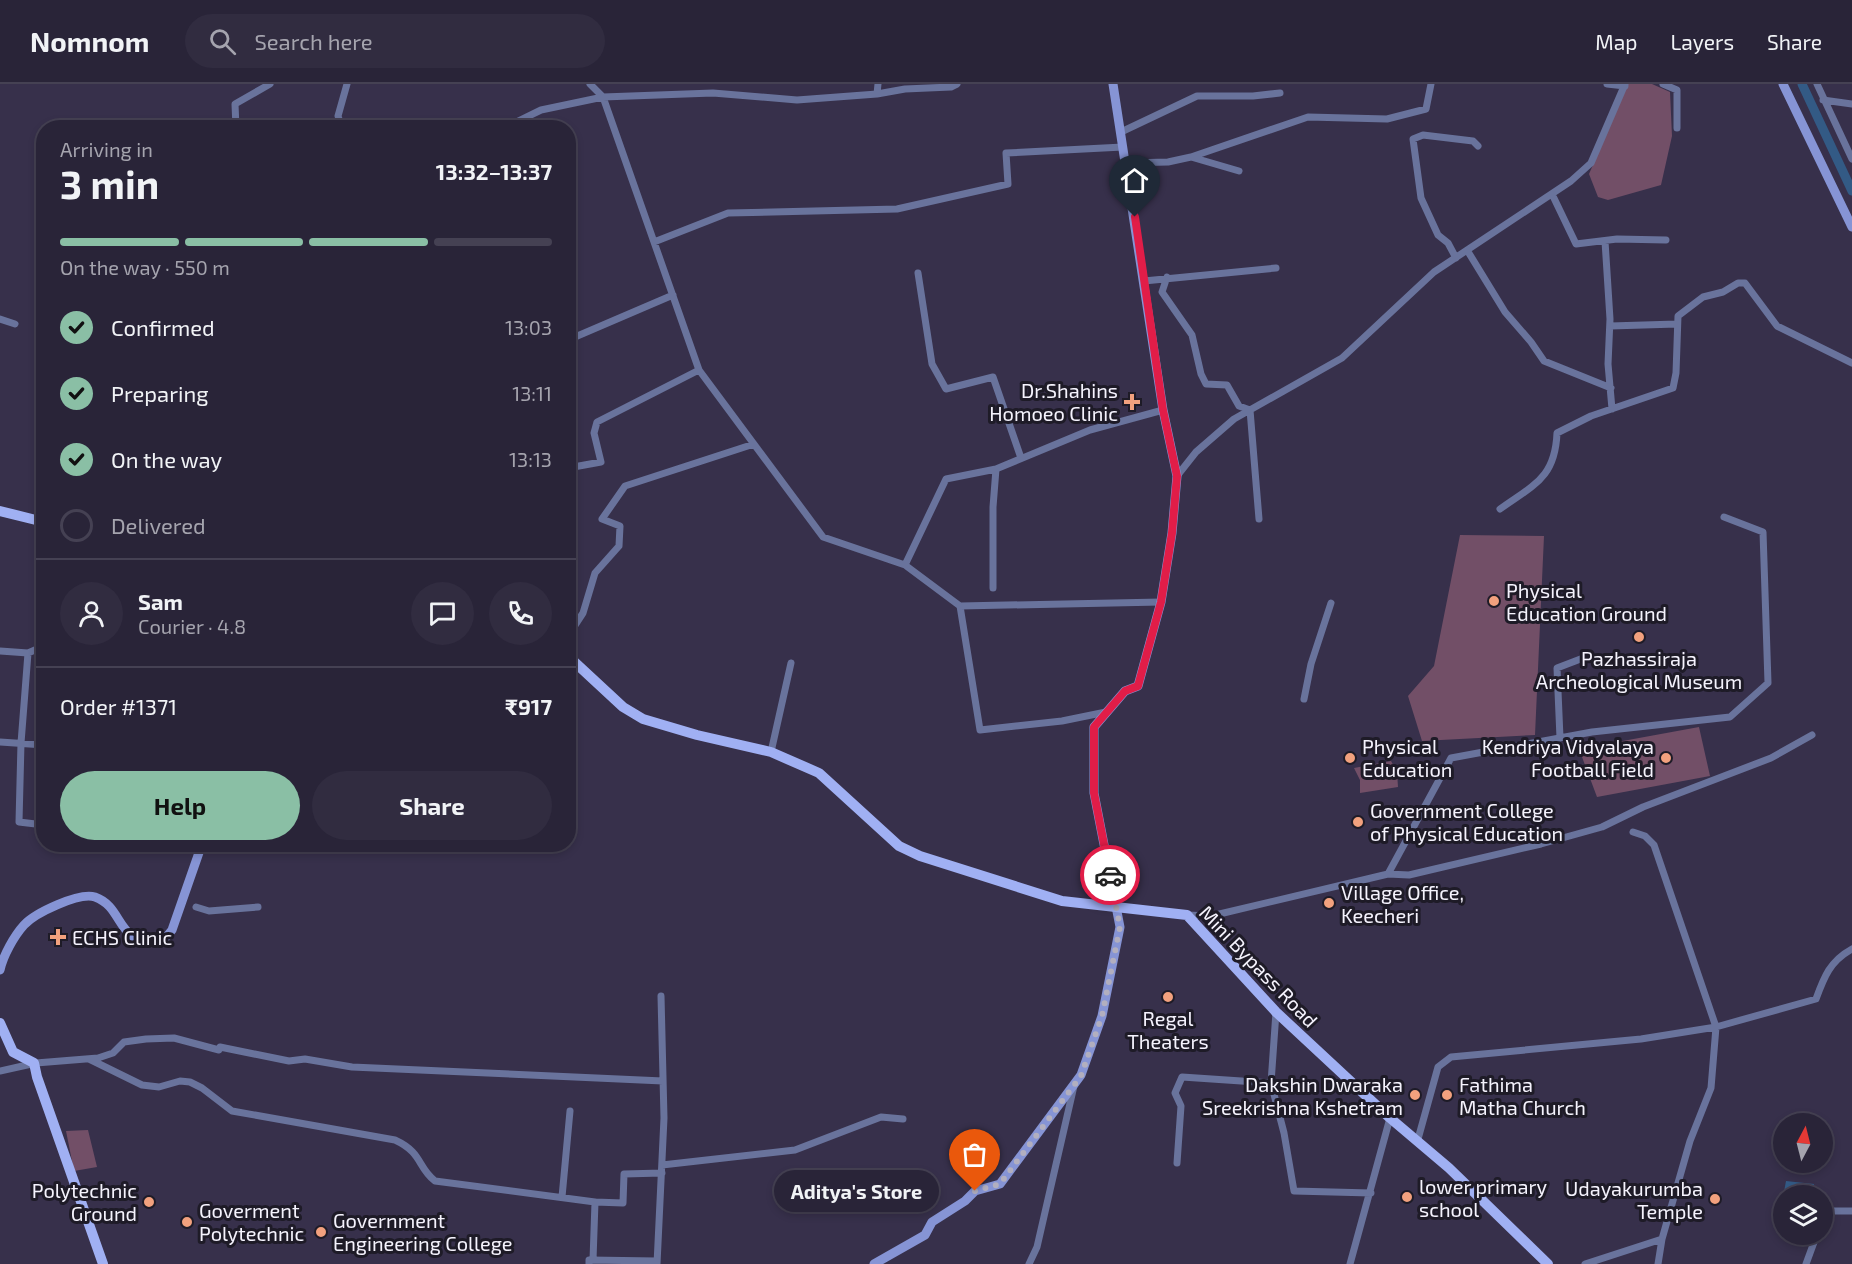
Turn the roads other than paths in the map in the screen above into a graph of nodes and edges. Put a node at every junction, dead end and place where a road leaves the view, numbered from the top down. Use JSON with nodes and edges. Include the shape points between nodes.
{"nodes":[{"id":1,"x":270,"y":84,"type":"edge"},
{"id":2,"x":346,"y":84,"type":"edge"},
{"id":3,"x":590,"y":84,"type":"edge"},
{"id":4,"x":878,"y":84,"type":"edge"},
{"id":5,"x":957,"y":84,"type":"edge"},
{"id":6,"x":1113,"y":84,"type":"edge"},
{"id":7,"x":1431,"y":84,"type":"edge"},
{"id":8,"x":1607,"y":84,"type":"edge"},
{"id":9,"x":1663,"y":84,"type":"edge"},
{"id":10,"x":1783,"y":84,"type":"edge"},
{"id":11,"x":1817,"y":84,"type":"edge"},
{"id":12,"x":1625,"y":85,"type":"edge"},
{"id":13,"x":1280,"y":93,"type":"dead end"},
{"id":14,"x":877,"y":94,"type":"junction"},
{"id":15,"x":603,"y":97,"type":"junction"},
{"id":16,"x":1823,"y":100,"type":"junction"},
{"id":17,"x":1852,"y":104,"type":"edge"},
{"id":18,"x":236,"y":120,"type":"edge"},
{"id":19,"x":339,"y":120,"type":"edge"},
{"id":20,"x":520,"y":120,"type":"edge"},
{"id":21,"x":1677,"y":128,"type":"dead end"},
{"id":22,"x":1121,"y":132,"type":"junction"},
{"id":23,"x":1478,"y":146,"type":"dead end"},
{"id":24,"x":1123,"y":147,"type":"junction"},
{"id":25,"x":1191,"y":157,"type":"junction"},
{"id":26,"x":1852,"y":159,"type":"edge"},
{"id":27,"x":1127,"y":163,"type":"junction"},
{"id":28,"x":1239,"y":171,"type":"dead end"},
{"id":29,"x":1552,"y":194,"type":"junction"},
{"id":30,"x":1852,"y":226,"type":"edge"},
{"id":31,"x":1666,"y":240,"type":"dead end"},
{"id":32,"x":1605,"y":241,"type":"junction"},
{"id":33,"x":654,"y":242,"type":"junction"},
{"id":34,"x":1467,"y":250,"type":"junction"},
{"id":35,"x":1456,"y":258,"type":"junction"},
{"id":36,"x":1276,"y":268,"type":"dead end"},
{"id":37,"x":918,"y":273,"type":"dead end"},
{"id":38,"x":1167,"y":277,"type":"junction"},
{"id":39,"x":1144,"y":281,"type":"junction"},
{"id":40,"x":673,"y":295,"type":"junction"},
{"id":41,"x":0,"y":320,"type":"edge"},
{"id":42,"x":15,"y":324,"type":"dead end"},
{"id":43,"x":1677,"y":324,"type":"junction"},
{"id":44,"x":1610,"y":326,"type":"junction"},
{"id":45,"x":576,"y":337,"type":"edge"},
{"id":46,"x":1852,"y":363,"type":"edge"},
{"id":47,"x":699,"y":370,"type":"junction"},
{"id":48,"x":1611,"y":388,"type":"junction"},
{"id":49,"x":1612,"y":409,"type":"junction"},
{"id":50,"x":1163,"y":410,"type":"junction"},
{"id":51,"x":1250,"y":410,"type":"junction"},
{"id":52,"x":754,"y":444,"type":"junction"},
{"id":53,"x":1021,"y":458,"type":"junction"},
{"id":54,"x":576,"y":467,"type":"edge"},
{"id":55,"x":996,"y":469,"type":"junction"},
{"id":56,"x":1177,"y":476,"type":"junction"},
{"id":57,"x":1500,"y":509,"type":"dead end"},
{"id":58,"x":0,"y":511,"type":"edge"},
{"id":59,"x":1724,"y":517,"type":"dead end"},
{"id":60,"x":1259,"y":519,"type":"dead end"},
{"id":61,"x":36,"y":520,"type":"edge"},
{"id":62,"x":904,"y":565,"type":"junction"},
{"id":63,"x":993,"y":588,"type":"dead end"},
{"id":64,"x":1161,"y":602,"type":"junction"},
{"id":65,"x":1331,"y":603,"type":"dead end"},
{"id":66,"x":960,"y":606,"type":"junction"},
{"id":67,"x":576,"y":624,"type":"edge"},
{"id":68,"x":36,"y":650,"type":"edge"},
{"id":69,"x":0,"y":651,"type":"edge"},
{"id":70,"x":28,"y":653,"type":"junction"},
{"id":71,"x":1591,"y":655,"type":"dead end"},
{"id":72,"x":791,"y":663,"type":"dead end"},
{"id":73,"x":576,"y":664,"type":"edge"},
{"id":74,"x":1304,"y":699,"type":"dead end"},
{"id":75,"x":1106,"y":712,"type":"junction"},
{"id":76,"x":1812,"y":735,"type":"dead end"},
{"id":77,"x":1560,"y":738,"type":"junction"},
{"id":78,"x":0,"y":742,"type":"edge"},
{"id":79,"x":21,"y":743,"type":"junction"},
{"id":80,"x":36,"y":744,"type":"edge"},
{"id":81,"x":771,"y":752,"type":"junction"},
{"id":82,"x":36,"y":824,"type":"edge"},
{"id":83,"x":1634,"y":832,"type":"dead end"},
{"id":84,"x":199,"y":852,"type":"edge"},
{"id":85,"x":1388,"y":874,"type":"junction"},
{"id":86,"x":196,"y":907,"type":"dead end"},
{"id":87,"x":258,"y":907,"type":"dead end"},
{"id":88,"x":1117,"y":908,"type":"junction"},
{"id":89,"x":1187,"y":915,"type":"junction"},
{"id":90,"x":1852,"y":949,"type":"edge"},
{"id":91,"x":0,"y":970,"type":"edge"},
{"id":92,"x":661,"y":996,"type":"dead end"},
{"id":93,"x":1276,"y":1012,"type":"junction"},
{"id":94,"x":0,"y":1023,"type":"edge"},
{"id":95,"x":1716,"y":1027,"type":"junction"},
{"id":96,"x":89,"y":1059,"type":"junction"},
{"id":97,"x":34,"y":1063,"type":"junction"},
{"id":98,"x":0,"y":1071,"type":"edge"},
{"id":99,"x":663,"y":1081,"type":"junction"},
{"id":100,"x":1270,"y":1083,"type":"junction"},
{"id":101,"x":1074,"y":1085,"type":"junction"},
{"id":102,"x":570,"y":1111,"type":"dead end"},
{"id":103,"x":1390,"y":1118,"type":"junction"},
{"id":104,"x":903,"y":1119,"type":"dead end"},
{"id":105,"x":1418,"y":1139,"type":"junction"},
{"id":106,"x":1177,"y":1162,"type":"dead end"},
{"id":107,"x":662,"y":1169,"type":"junction"},
{"id":108,"x":1371,"y":1193,"type":"junction"},
{"id":109,"x":562,"y":1197,"type":"junction"},
{"id":110,"x":595,"y":1202,"type":"junction"},
{"id":111,"x":1833,"y":1211,"type":"edge"},
{"id":112,"x":1852,"y":1211,"type":"edge"},
{"id":113,"x":1662,"y":1239,"type":"junction"},
{"id":114,"x":1813,"y":1245,"type":"edge"},
{"id":115,"x":591,"y":1262,"type":"edge"},
{"id":116,"x":657,"y":1263,"type":"edge"},
{"id":117,"x":103,"y":1264,"type":"edge"},
{"id":118,"x":874,"y":1264,"type":"edge"},
{"id":119,"x":1029,"y":1264,"type":"edge"},
{"id":120,"x":1350,"y":1264,"type":"edge"},
{"id":121,"x":1548,"y":1264,"type":"edge"},
{"id":122,"x":1585,"y":1264,"type":"edge"},
{"id":123,"x":1658,"y":1264,"type":"edge"},
{"id":124,"x":1806,"y":1264,"type":"edge"}],
"edges":[{"from":1,"to":18,"type":"street","via":[[236,104]]},
{"from":2,"to":19,"type":"street"},
{"from":3,"to":15,"type":"street"},
{"from":4,"to":14,"type":"street"},
{"from":5,"to":14,"type":"street"},
{"from":6,"to":22,"type":"main road"},
{"from":7,"to":25,"type":"street","via":[[1426,109],[1387,119],[1308,117]]},
{"from":8,"to":12,"type":"street"},
{"from":9,"to":21,"type":"street","via":[[1677,90]]},
{"from":10,"to":30,"type":"main road"},
{"from":11,"to":16,"type":"street"},
{"from":12,"to":29,"type":"street","via":[[1592,163]]},
{"from":13,"to":22,"type":"street","via":[[1197,96]]},
{"from":14,"to":15,"type":"street","via":[[797,100],[713,93]]},
{"from":15,"to":20,"type":"street","via":[[541,110]]},
{"from":15,"to":33,"type":"street"},
{"from":16,"to":17,"type":"street"},
{"from":16,"to":26,"type":"street"},
{"from":22,"to":24,"type":"main road"},
{"from":23,"to":35,"type":"street","via":[[1473,141],[1423,135],[1413,139],[1421,198],[1438,235]]},
{"from":24,"to":27,"type":"main road"},
{"from":24,"to":33,"type":"street","via":[[1006,153],[1008,184],[897,209],[728,213]]},
{"from":25,"to":27,"type":"street"},
{"from":25,"to":28,"type":"street"},
{"from":27,"to":39,"type":"main road"},
{"from":29,"to":32,"type":"street","via":[[1576,244]]},
{"from":29,"to":34,"type":"street"},
{"from":31,"to":32,"type":"street"},
{"from":32,"to":44,"type":"street"},
{"from":33,"to":40,"type":"street"},
{"from":34,"to":35,"type":"street"},
{"from":34,"to":48,"type":"street","via":[[1505,312],[1544,361]]},
{"from":35,"to":51,"type":"street","via":[[1434,272],[1342,358]]},
{"from":36,"to":38,"type":"street"},
{"from":37,"to":53,"type":"street","via":[[932,364],[946,389],[993,378]]},
{"from":38,"to":39,"type":"street"},
{"from":38,"to":51,"type":"street","via":[[1162,292],[1192,335],[1206,384],[1227,385],[1239,406]]},
{"from":39,"to":50,"type":"main road"},
{"from":40,"to":45,"type":"street"},
{"from":40,"to":47,"type":"street"},
{"from":41,"to":42,"type":"street"},
{"from":43,"to":44,"type":"street"},
{"from":43,"to":46,"type":"street","via":[[1678,316],[1703,297],[1723,292],[1738,282],[1745,283],[1777,326]]},
{"from":43,"to":49,"type":"street","via":[[1673,388]]},
{"from":44,"to":48,"type":"street"},
{"from":47,"to":52,"type":"street"},
{"from":47,"to":54,"type":"street","via":[[597,422],[594,433],[601,462]]},
{"from":48,"to":49,"type":"street"},
{"from":49,"to":57,"type":"street","via":[[1557,433],[1550,470]]},
{"from":50,"to":53,"type":"street","via":[[1090,430]]},
{"from":50,"to":56,"type":"main road"},
{"from":51,"to":56,"type":"street","via":[[1211,438]]},
{"from":51,"to":60,"type":"street"},
{"from":52,"to":62,"type":"street","via":[[823,537]]},
{"from":52,"to":67,"type":"street","via":[[625,486],[602,519],[620,526],[619,546],[595,573]]},
{"from":53,"to":55,"type":"street"},
{"from":55,"to":62,"type":"street","via":[[946,479]]},
{"from":55,"to":63,"type":"street"},
{"from":56,"to":64,"type":"main road"},
{"from":58,"to":61,"type":"main road"},
{"from":59,"to":77,"type":"street","via":[[1763,532],[1768,683],[1730,717]]},
{"from":62,"to":66,"type":"street"},
{"from":64,"to":66,"type":"street"},
{"from":64,"to":75,"type":"main road","via":[[1138,686],[1125,691]]},
{"from":65,"to":74,"type":"street"},
{"from":66,"to":75,"type":"street","via":[[980,730]]},
{"from":68,"to":70,"type":"street"},
{"from":69,"to":70,"type":"street"},
{"from":70,"to":79,"type":"street"},
{"from":71,"to":77,"type":"street","via":[[1557,668]]},
{"from":72,"to":81,"type":"street"},
{"from":73,"to":81,"type":"main road","name":"Mini Bypass Road","via":[[622,707],[643,719]]},
{"from":75,"to":88,"type":"main road","via":[[1094,727],[1092,769]]},
{"from":76,"to":85,"type":"street","via":[[1771,758],[1643,807],[1602,827],[1409,875]]},
{"from":77,"to":85,"type":"street","via":[[1451,758]]},
{"from":78,"to":79,"type":"street"},
{"from":79,"to":80,"type":"street"},
{"from":79,"to":82,"type":"street","via":[[20,822]]},
{"from":81,"to":88,"type":"main road","name":"Mini Bypass Road","via":[[819,773],[892,840],[920,856],[1062,901]]},
{"from":83,"to":95,"type":"street","via":[[1654,845]]},
{"from":84,"to":91,"type":"main road","via":[[172,930],[163,941],[147,943],[132,938],[103,902],[81,896],[25,924]]},
{"from":85,"to":89,"type":"street","via":[[1211,916]]},
{"from":86,"to":87,"type":"street","via":[[209,911]]},
{"from":88,"to":89,"type":"main road","name":"Mini Bypass Road"},
{"from":88,"to":101,"type":"main road","via":[[1120,927],[1102,1016],[1081,1076]]},
{"from":89,"to":93,"type":"main road","name":"Mini Bypass Road"},
{"from":90,"to":95,"type":"street","via":[[1838,956],[1826,972],[1816,999]]},
{"from":92,"to":99,"type":"street"},
{"from":93,"to":100,"type":"street"},
{"from":93,"to":103,"type":"main road","name":"Mini Bypass Road"},
{"from":94,"to":97,"type":"main road","via":[[13,1052]]},
{"from":95,"to":105,"type":"street","via":[[1641,1039],[1451,1057],[1438,1067]]},
{"from":95,"to":113,"type":"street","via":[[1711,1088],[1690,1142]]},
{"from":96,"to":97,"type":"street"},
{"from":96,"to":99,"type":"street","via":[[108,1055],[124,1042],[170,1038],[219,1050],[220,1047],[289,1061],[305,1059],[351,1067]]},
{"from":96,"to":109,"type":"street","via":[[142,1085],[159,1087],[190,1082],[232,1111],[395,1140],[416,1153],[435,1181]]},
{"from":97,"to":98,"type":"street"},
{"from":97,"to":117,"type":"main road"},
{"from":99,"to":107,"type":"street"},
{"from":100,"to":106,"type":"street","via":[[1182,1077],[1175,1093],[1181,1106]]},
{"from":100,"to":108,"type":"street","via":[[1294,1191]]},
{"from":101,"to":118,"type":"main road","via":[[1000,1184],[975,1191],[932,1222],[925,1235]]},
{"from":101,"to":119,"type":"street","via":[[1037,1246]]},
{"from":102,"to":109,"type":"street"},
{"from":103,"to":105,"type":"main road","name":"Mini Bypass Road"},
{"from":103,"to":108,"type":"street"},
{"from":104,"to":107,"type":"street","via":[[881,1117],[795,1150]]},
{"from":105,"to":121,"type":"main road","name":"Mini Bypass Road"},
{"from":107,"to":110,"type":"street","via":[[624,1174],[623,1203]]},
{"from":107,"to":116,"type":"street"},
{"from":108,"to":120,"type":"street"},
{"from":109,"to":110,"type":"street"},
{"from":110,"to":115,"type":"street"},
{"from":111,"to":112,"type":"street"},
{"from":113,"to":122,"type":"street"},
{"from":113,"to":123,"type":"street"},
{"from":114,"to":124,"type":"street"},
{"from":115,"to":116,"type":"street"}]}
